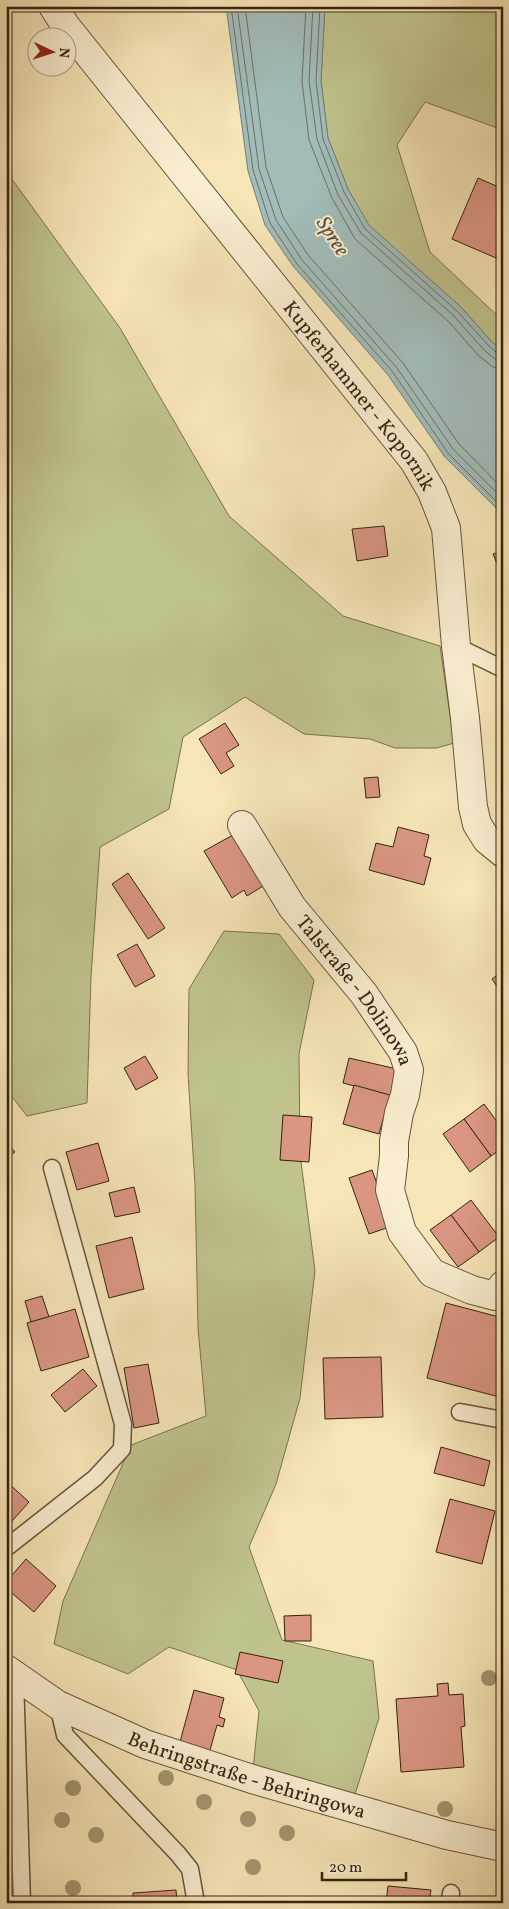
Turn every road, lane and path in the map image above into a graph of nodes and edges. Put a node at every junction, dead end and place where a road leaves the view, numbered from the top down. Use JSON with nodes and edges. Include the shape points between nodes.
{"nodes":[{"id":1,"x":53,"y":6,"type":"edge"},
{"id":2,"x":456,"y":646,"type":"junction"},
{"id":3,"x":503,"y":669,"type":"edge"},
{"id":4,"x":242,"y":825,"type":"dead end"},
{"id":5,"x":503,"y":853,"type":"edge"},
{"id":6,"x":52,"y":1168,"type":"dead end"},
{"id":7,"x":500,"y":1293,"type":"edge"},
{"id":8,"x":460,"y":1412,"type":"dead end"},
{"id":9,"x":503,"y":1420,"type":"edge"},
{"id":10,"x":6,"y":1548,"type":"edge"},
{"id":11,"x":11,"y":1673,"type":"edge"},
{"id":12,"x":58,"y":1705,"type":"junction"},
{"id":13,"x":503,"y":1847,"type":"edge"},
{"id":14,"x":22,"y":1903,"type":"edge"},
{"id":15,"x":196,"y":1903,"type":"edge"}],
"edges":[{"from":1,"to":2,"type":"street","name":"Kupferhammer - Kopornik","via":[[414,460],[432,492],[446,528]]},
{"from":2,"to":3,"type":"lane"},
{"from":2,"to":5,"type":"street","name":"Kupferhammer - Kopornik","via":[[473,807],[477,824],[487,840]]},
{"from":4,"to":7,"type":"street","name":"Talstraße - Dolinowa","via":[[292,907],[364,994],[403,1052],[409,1070],[406,1096],[394,1140],[390,1190],[402,1232],[432,1273],[472,1290]]},
{"from":6,"to":10,"type":"lane","via":[[123,1424],[122,1449],[95,1478]]},
{"from":8,"to":9,"type":"lane"},
{"from":11,"to":12,"type":"street","name":"Behringstraße - Behringowa"},
{"from":11,"to":14,"type":"lane"},
{"from":12,"to":13,"type":"street","name":"Behringstraße - Behringowa","via":[[145,1744],[252,1779],[438,1832]]},
{"from":12,"to":15,"type":"lane","via":[[65,1735],[190,1868]]}]}
